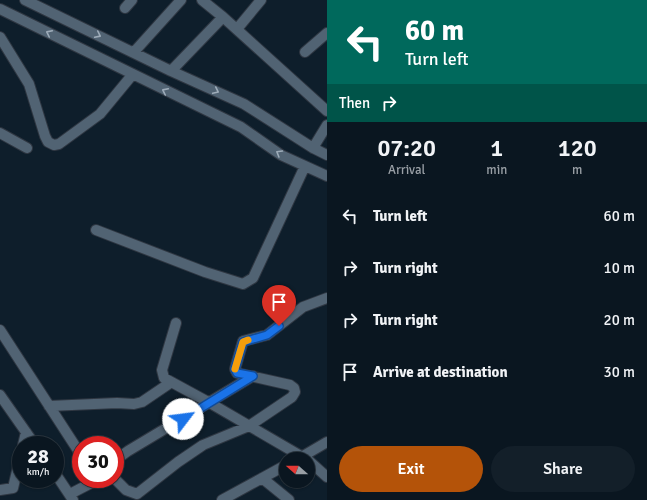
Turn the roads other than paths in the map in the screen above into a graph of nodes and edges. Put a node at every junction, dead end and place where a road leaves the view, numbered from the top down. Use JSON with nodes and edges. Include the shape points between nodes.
{"nodes":[{"id":1,"x":25,"y":0,"type":"edge"},
{"id":2,"x":182,"y":0,"type":"edge"},
{"id":3,"x":202,"y":0,"type":"edge"},
{"id":4,"x":261,"y":0,"type":"edge"},
{"id":5,"x":0,"y":9,"type":"edge"},
{"id":6,"x":223,"y":17,"type":"junction"},
{"id":7,"x":237,"y":29,"type":"junction"},
{"id":8,"x":327,"y":33,"type":"edge"},
{"id":9,"x":0,"y":37,"type":"edge"},
{"id":10,"x":134,"y":52,"type":"junction"},
{"id":11,"x":305,"y":52,"type":"dead end"},
{"id":12,"x":171,"y":71,"type":"junction"},
{"id":13,"x":133,"y":74,"type":"junction"},
{"id":14,"x":327,"y":111,"type":"edge"},
{"id":15,"x":327,"y":125,"type":"edge"},
{"id":16,"x":0,"y":134,"type":"edge"},
{"id":17,"x":27,"y":148,"type":"dead end"},
{"id":18,"x":313,"y":148,"type":"junction"},
{"id":19,"x":327,"y":155,"type":"edge"},
{"id":20,"x":304,"y":166,"type":"junction"},
{"id":21,"x":327,"y":176,"type":"edge"},
{"id":22,"x":96,"y":230,"type":"dead end"},
{"id":23,"x":327,"y":298,"type":"edge"},
{"id":24,"x":176,"y":323,"type":"dead end"},
{"id":25,"x":0,"y":330,"type":"edge"},
{"id":26,"x":253,"y":376,"type":"junction"},
{"id":27,"x":170,"y":383,"type":"junction"},
{"id":28,"x":1,"y":401,"type":"edge"},
{"id":29,"x":210,"y":403,"type":"junction"},
{"id":30,"x":49,"y":406,"type":"junction"},
{"id":31,"x":249,"y":426,"type":"junction"},
{"id":32,"x":26,"y":432,"type":"junction"},
{"id":33,"x":25,"y":436,"type":"edge"},
{"id":34,"x":29,"y":436,"type":"edge"},
{"id":35,"x":72,"y":441,"type":"edge"},
{"id":36,"x":327,"y":442,"type":"edge"},
{"id":37,"x":292,"y":452,"type":"edge"},
{"id":38,"x":313,"y":452,"type":"edge"},
{"id":39,"x":124,"y":454,"type":"edge"},
{"id":40,"x":315,"y":468,"type":"edge"},
{"id":41,"x":279,"y":469,"type":"edge"},
{"id":42,"x":327,"y":477,"type":"edge"},
{"id":43,"x":262,"y":478,"type":"junction"},
{"id":44,"x":64,"y":486,"type":"edge"},
{"id":45,"x":13,"y":488,"type":"edge"},
{"id":46,"x":85,"y":488,"type":"edge"},
{"id":47,"x":124,"y":488,"type":"edge"},
{"id":48,"x":0,"y":490,"type":"edge"},
{"id":49,"x":71,"y":497,"type":"edge"},
{"id":50,"x":222,"y":500,"type":"edge"},
{"id":51,"x":289,"y":500,"type":"edge"}],
"edges":[{"from":1,"to":10,"type":"street","one_way":true},
{"from":2,"to":10,"type":"street"},
{"from":3,"to":6,"type":"street"},
{"from":4,"to":7,"type":"street"},
{"from":13,"to":5,"type":"street","one_way":true},
{"from":6,"to":7,"type":"street"},
{"from":6,"to":12,"type":"street"},
{"from":7,"to":14,"type":"street"},
{"from":8,"to":11,"type":"street"},
{"from":9,"to":13,"type":"street","via":[[29,84],[48,142],[54,145],[100,114]]},
{"from":10,"to":12,"type":"street"},
{"from":12,"to":18,"type":"street","one_way":true,"via":[[244,104]]},
{"from":20,"to":13,"type":"street","one_way":true,"via":[[281,155],[241,127]]},
{"from":15,"to":18,"type":"street"},
{"from":16,"to":17,"type":"street"},
{"from":18,"to":19,"type":"street"},
{"from":20,"to":21,"type":"street"},
{"from":20,"to":22,"type":"street","via":[[253,278],[243,284]]},
{"from":23,"to":26,"type":"street","via":[[303,307],[267,335],[243,342],[235,369],[237,373]]},
{"from":24,"to":27,"type":"street","via":[[162,370],[164,378]]},
{"from":25,"to":30,"type":"street"},
{"from":26,"to":29,"type":"street"},
{"from":26,"to":31,"type":"street","via":[[290,385],[295,392],[292,397]]},
{"from":27,"to":29,"type":"street"},
{"from":27,"to":30,"type":"street","via":[[142,402],[134,404]]},
{"from":28,"to":32,"type":"street"},
{"from":29,"to":31,"type":"street"},
{"from":29,"to":39,"type":"street"},
{"from":30,"to":35,"type":"street"},
{"from":31,"to":37,"type":"street"},
{"from":31,"to":47,"type":"street","via":[[203,446],[137,494]]},
{"from":32,"to":33,"type":"street"},
{"from":32,"to":34,"type":"street"},
{"from":36,"to":38,"type":"street"},
{"from":40,"to":42,"type":"street"},
{"from":41,"to":43,"type":"street"},
{"from":43,"to":50,"type":"street"},
{"from":43,"to":51,"type":"street"},
{"from":44,"to":49,"type":"street"},
{"from":45,"to":48,"type":"street"},
{"from":46,"to":49,"type":"street"}]}
